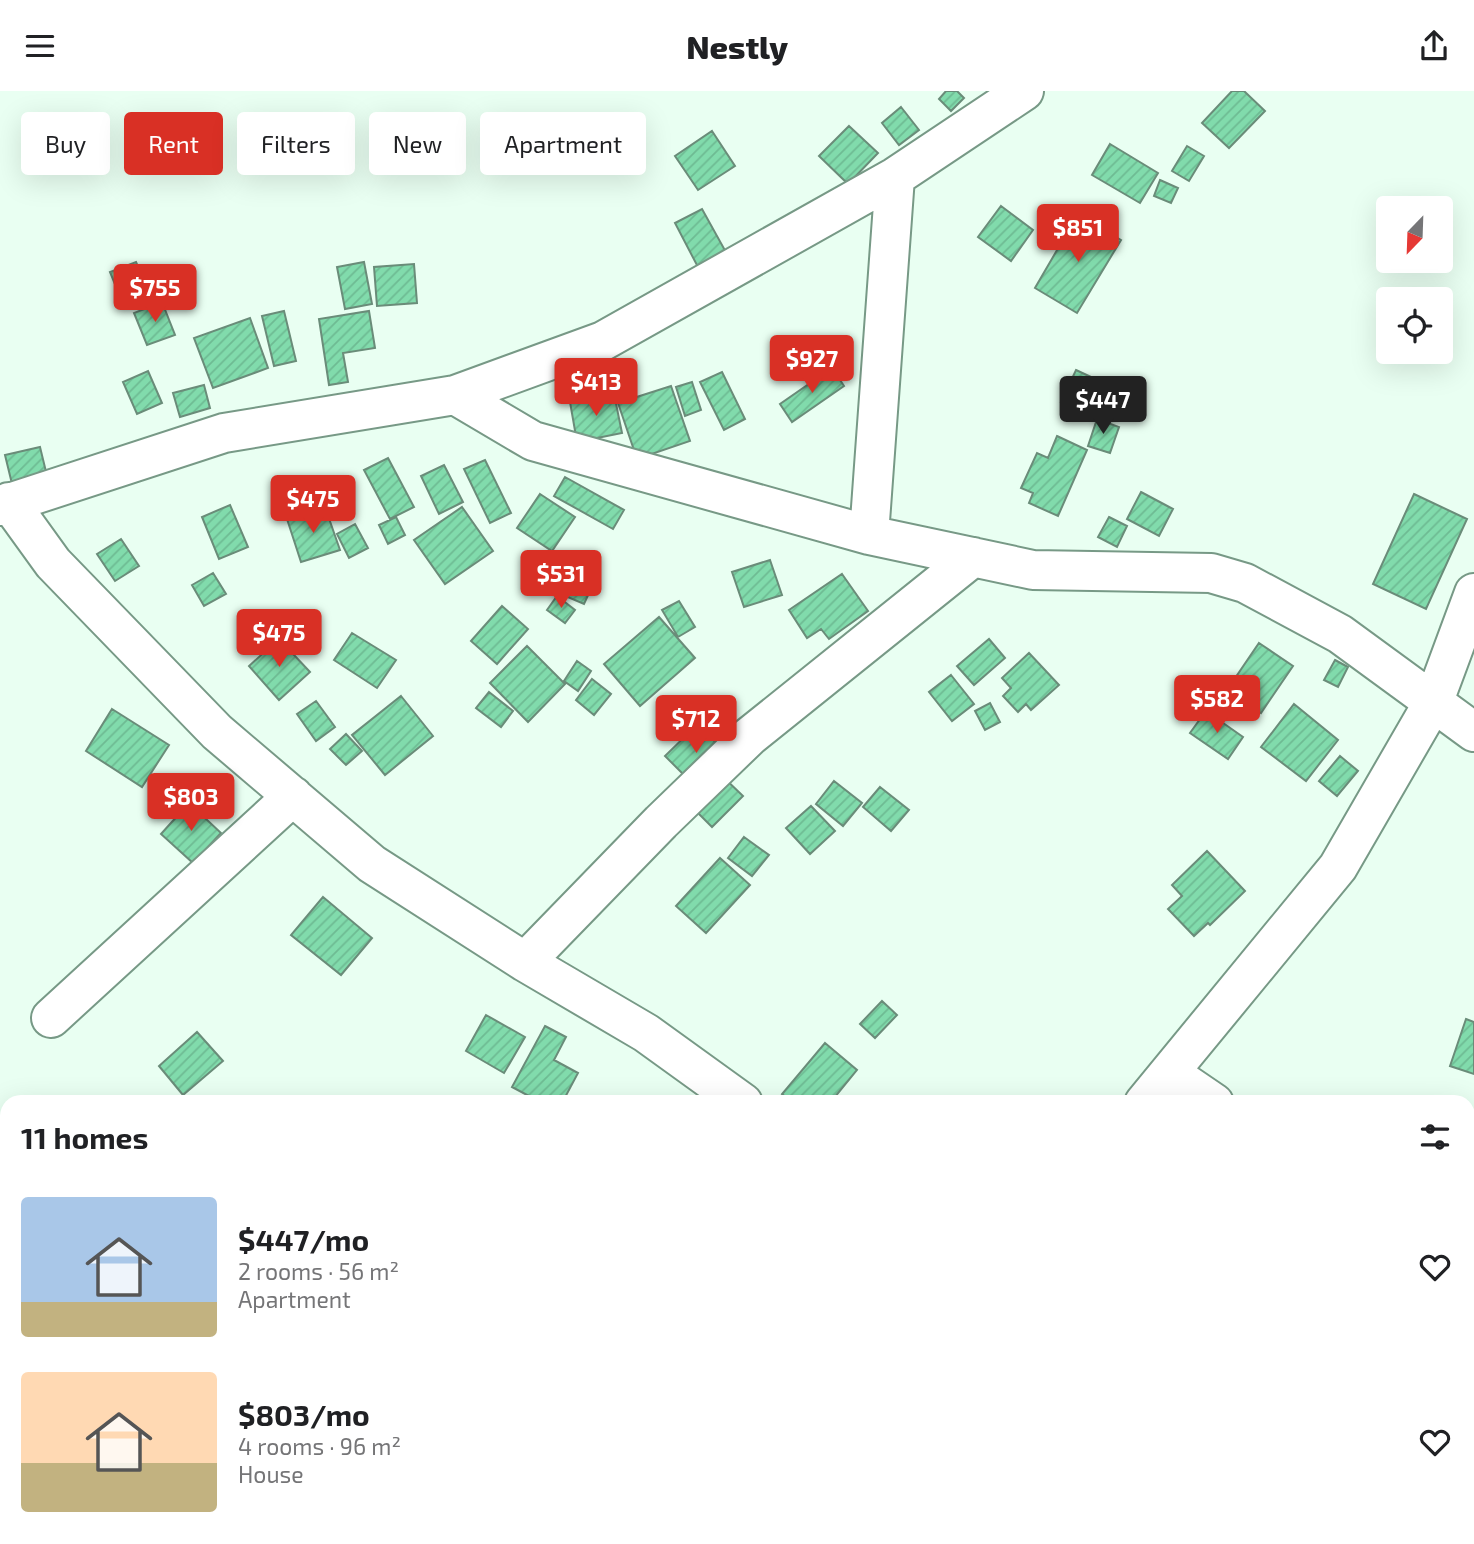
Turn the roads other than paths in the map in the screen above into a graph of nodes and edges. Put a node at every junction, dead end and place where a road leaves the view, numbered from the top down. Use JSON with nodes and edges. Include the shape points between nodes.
{"nodes":[{"id":1,"x":1024,"y":91,"type":"edge"},
{"id":2,"x":895,"y":177,"type":"junction"},
{"id":3,"x":455,"y":395,"type":"junction"},
{"id":4,"x":5,"y":504,"type":"edge"},
{"id":5,"x":869,"y":535,"type":"junction"},
{"id":6,"x":972,"y":557,"type":"junction"},
{"id":7,"x":1474,"y":593,"type":"edge"},
{"id":8,"x":1434,"y":701,"type":"junction"},
{"id":9,"x":1474,"y":732,"type":"edge"},
{"id":10,"x":293,"y":796,"type":"junction"},
{"id":11,"x":525,"y":962,"type":"junction"},
{"id":12,"x":51,"y":1018,"type":"dead end"},
{"id":13,"x":1170,"y":1073,"type":"junction"},
{"id":14,"x":732,"y":1095,"type":"edge"},
{"id":15,"x":1151,"y":1095,"type":"edge"},
{"id":16,"x":1202,"y":1095,"type":"edge"}],
"edges":[{"from":1,"to":2,"type":"street"},
{"from":2,"to":3,"type":"street","via":[[603,341]]},
{"from":2,"to":5,"type":"street"},
{"from":3,"to":4,"type":"street","via":[[225,433]]},
{"from":3,"to":5,"type":"street","via":[[533,440]]},
{"from":4,"to":10,"type":"street","via":[[53,563],[217,731]]},
{"from":5,"to":6,"type":"street"},
{"from":6,"to":8,"type":"street","via":[[1033,570],[1211,573],[1245,583],[1340,635]]},
{"from":6,"to":11,"type":"street","via":[[750,736]]},
{"from":7,"to":8,"type":"street"},
{"from":8,"to":9,"type":"street"},
{"from":8,"to":13,"type":"street","via":[[1338,867]]},
{"from":10,"to":11,"type":"street","via":[[372,864]]},
{"from":10,"to":12,"type":"street"},
{"from":11,"to":14,"type":"street","via":[[646,1033]]},
{"from":13,"to":15,"type":"street"},
{"from":13,"to":16,"type":"street"}]}
